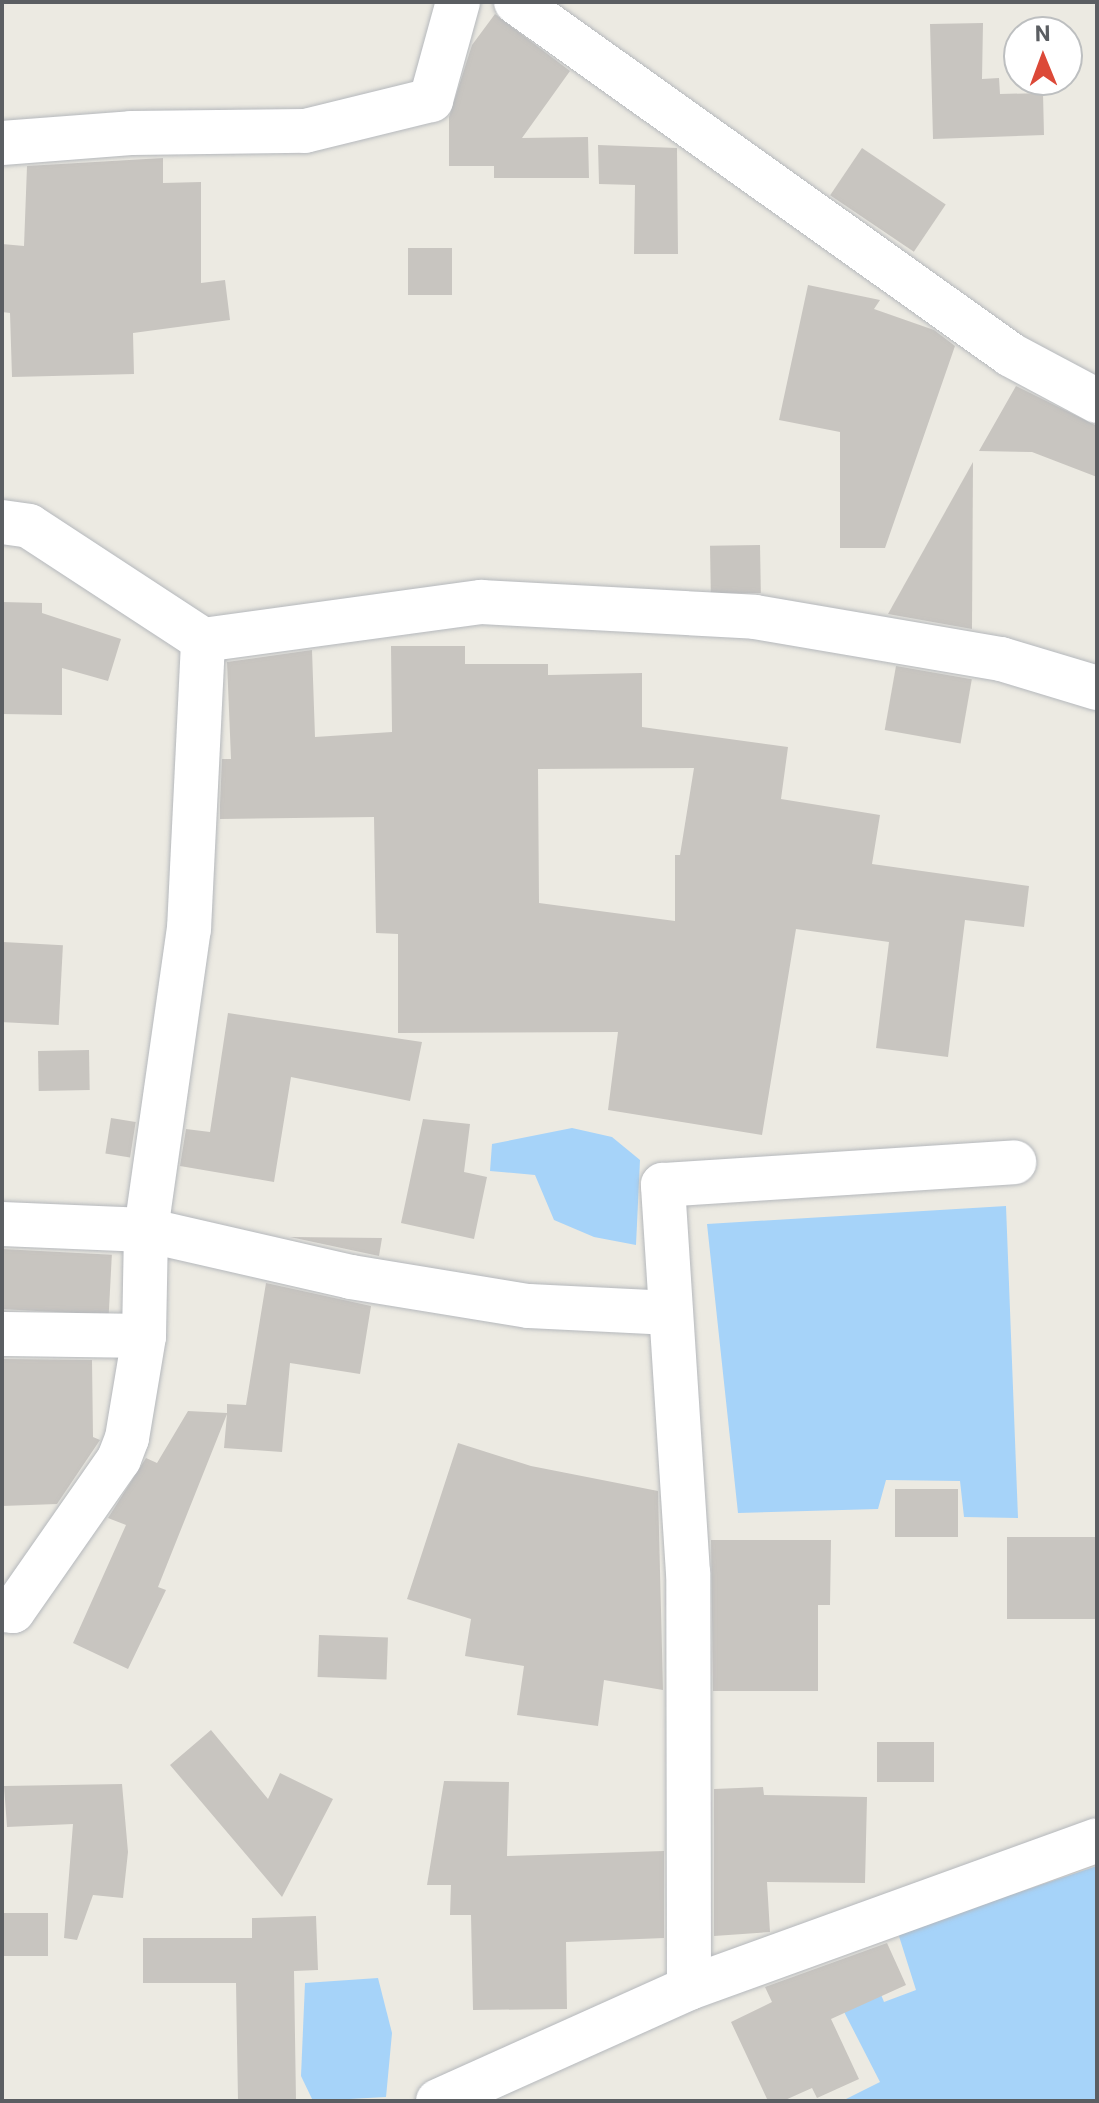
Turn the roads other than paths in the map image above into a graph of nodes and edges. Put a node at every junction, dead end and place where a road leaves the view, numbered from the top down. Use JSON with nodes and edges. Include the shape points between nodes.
{"nodes":[{"id":1,"x":458,"y":2,"type":"edge"},
{"id":2,"x":516,"y":2,"type":"edge"},
{"id":3,"x":2,"y":143,"type":"edge"},
{"id":4,"x":1097,"y":401,"type":"edge"},
{"id":5,"x":2,"y":522,"type":"edge"},
{"id":6,"x":203,"y":640,"type":"junction"},
{"id":7,"x":1097,"y":688,"type":"edge"},
{"id":8,"x":1014,"y":1162,"type":"dead end"},
{"id":9,"x":2,"y":1224,"type":"edge"},
{"id":10,"x":146,"y":1230,"type":"junction"},
{"id":11,"x":671,"y":1313,"type":"junction"},
{"id":12,"x":2,"y":1334,"type":"edge"},
{"id":13,"x":144,"y":1336,"type":"junction"},
{"id":14,"x":2,"y":1610,"type":"edge"},
{"id":15,"x":1097,"y":1840,"type":"edge"},
{"id":16,"x":689,"y":1988,"type":"junction"},
{"id":17,"x":438,"y":2101,"type":"edge"}],
"edges":[{"from":1,"to":3,"type":"street","via":[[431,100],[305,131],[131,133]]},
{"from":2,"to":4,"type":"street","via":[[1011,355]]},
{"from":5,"to":6,"type":"street","via":[[29,526]]},
{"from":6,"to":7,"type":"street","via":[[481,602],[755,617],[1001,659]]},
{"from":6,"to":10,"type":"street","via":[[189,929]]},
{"from":8,"to":11,"type":"street","via":[[663,1185]]},
{"from":9,"to":10,"type":"street"},
{"from":10,"to":11,"type":"street","via":[[351,1277],[529,1306]]},
{"from":10,"to":13,"type":"street"},
{"from":11,"to":16,"type":"street","via":[[688,1573]]},
{"from":12,"to":13,"type":"street"},
{"from":13,"to":14,"type":"street","via":[[119,1459],[13,1611]]},
{"from":15,"to":16,"type":"street"},
{"from":16,"to":17,"type":"street"}]}
